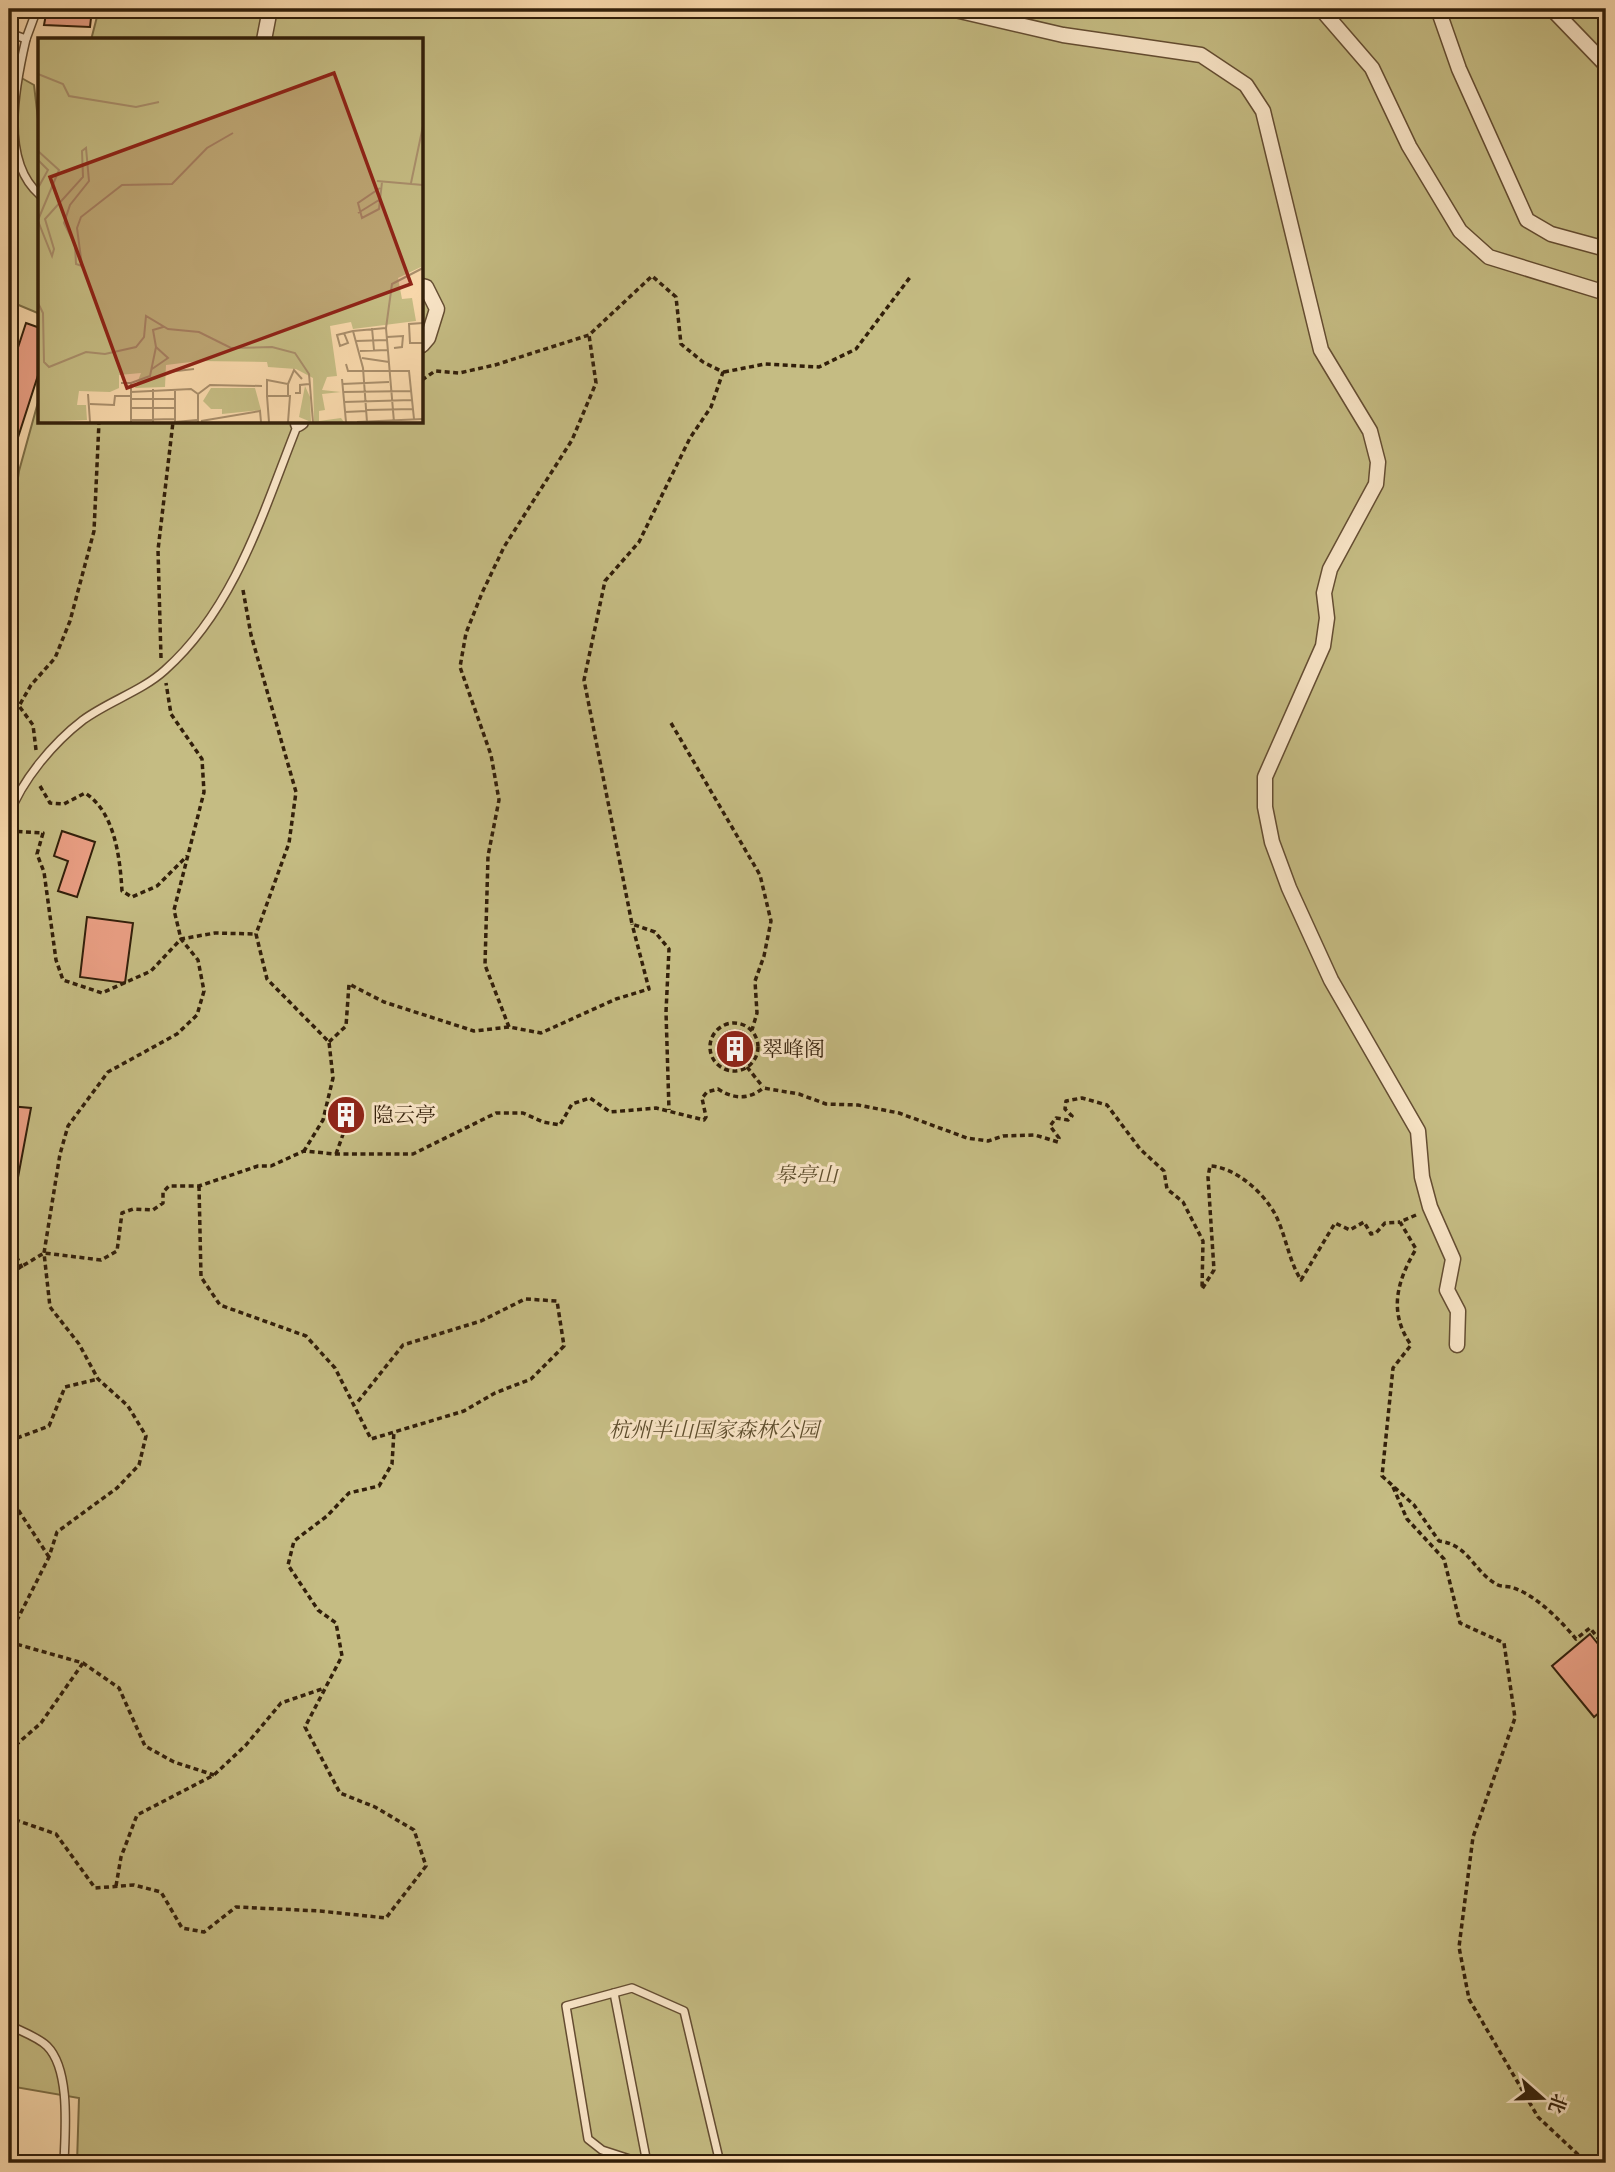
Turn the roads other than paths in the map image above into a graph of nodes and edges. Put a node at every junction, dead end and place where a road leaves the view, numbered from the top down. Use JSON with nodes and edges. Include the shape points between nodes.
{"nodes":[{"id":1,"x":37,"y":9,"type":"edge"},
{"id":2,"x":270,"y":9,"type":"edge"},
{"id":3,"x":951,"y":9,"type":"edge"},
{"id":4,"x":1321,"y":9,"type":"edge"},
{"id":5,"x":1438,"y":9,"type":"edge"},
{"id":6,"x":1552,"y":9,"type":"edge"},
{"id":7,"x":9,"y":33,"type":"edge"},
{"id":8,"x":264,"y":38,"type":"edge"},
{"id":9,"x":26,"y":39,"type":"junction"},
{"id":10,"x":1606,"y":65,"type":"edge"},
{"id":11,"x":38,"y":193,"type":"edge"},
{"id":12,"x":1606,"y":249,"type":"edge"},
{"id":13,"x":424,"y":287,"type":"edge"},
{"id":14,"x":1606,"y":293,"type":"edge"},
{"id":15,"x":424,"y":343,"type":"edge"},
{"id":16,"x":299,"y":424,"type":"edge"},
{"id":17,"x":9,"y":816,"type":"edge"},
{"id":18,"x":1457,"y":1345,"type":"dead end"},
{"id":19,"x":614,"y":1993,"type":"junction"},
{"id":20,"x":9,"y":2025,"type":"edge"},
{"id":21,"x":64,"y":2163,"type":"edge"},
{"id":22,"x":645,"y":2163,"type":"edge"},
{"id":23,"x":720,"y":2163,"type":"edge"}],
"edges":[{"from":1,"to":9,"type":"lane"},
{"from":2,"to":8,"type":"street"},
{"from":3,"to":18,"type":"street","via":[[1063,35],[1201,55],[1246,85],[1263,111],[1321,350],[1370,431],[1378,462],[1376,484],[1330,569],[1324,593],[1323,646],[1265,777],[1265,807],[1289,888],[1331,980],[1418,1131],[1430,1207],[1453,1259],[1447,1290],[1458,1311]]},
{"from":4,"to":14,"type":"street","via":[[1373,68],[1409,146],[1460,231],[1489,257]]},
{"from":5,"to":12,"type":"street","via":[[1459,69],[1527,220],[1551,234]]},
{"from":6,"to":10,"type":"street"},
{"from":7,"to":9,"type":"lane"},
{"from":9,"to":11,"type":"lane","via":[[14,90],[15,151],[27,184]]},
{"from":13,"to":15,"type":"street","via":[[437,309]]},
{"from":16,"to":17,"type":"lane","via":[[228,593],[165,671],[83,720],[37,766],[15,798]]},
{"from":19,"to":22,"type":"lane"},
{"from":19,"to":22,"type":"lane","via":[[566,2006],[589,2139],[602,2150]]},
{"from":19,"to":23,"type":"lane","via":[[632,1988],[684,2011]]},
{"from":20,"to":21,"type":"lane","via":[[47,2046],[60,2068],[66,2117]]}]}
